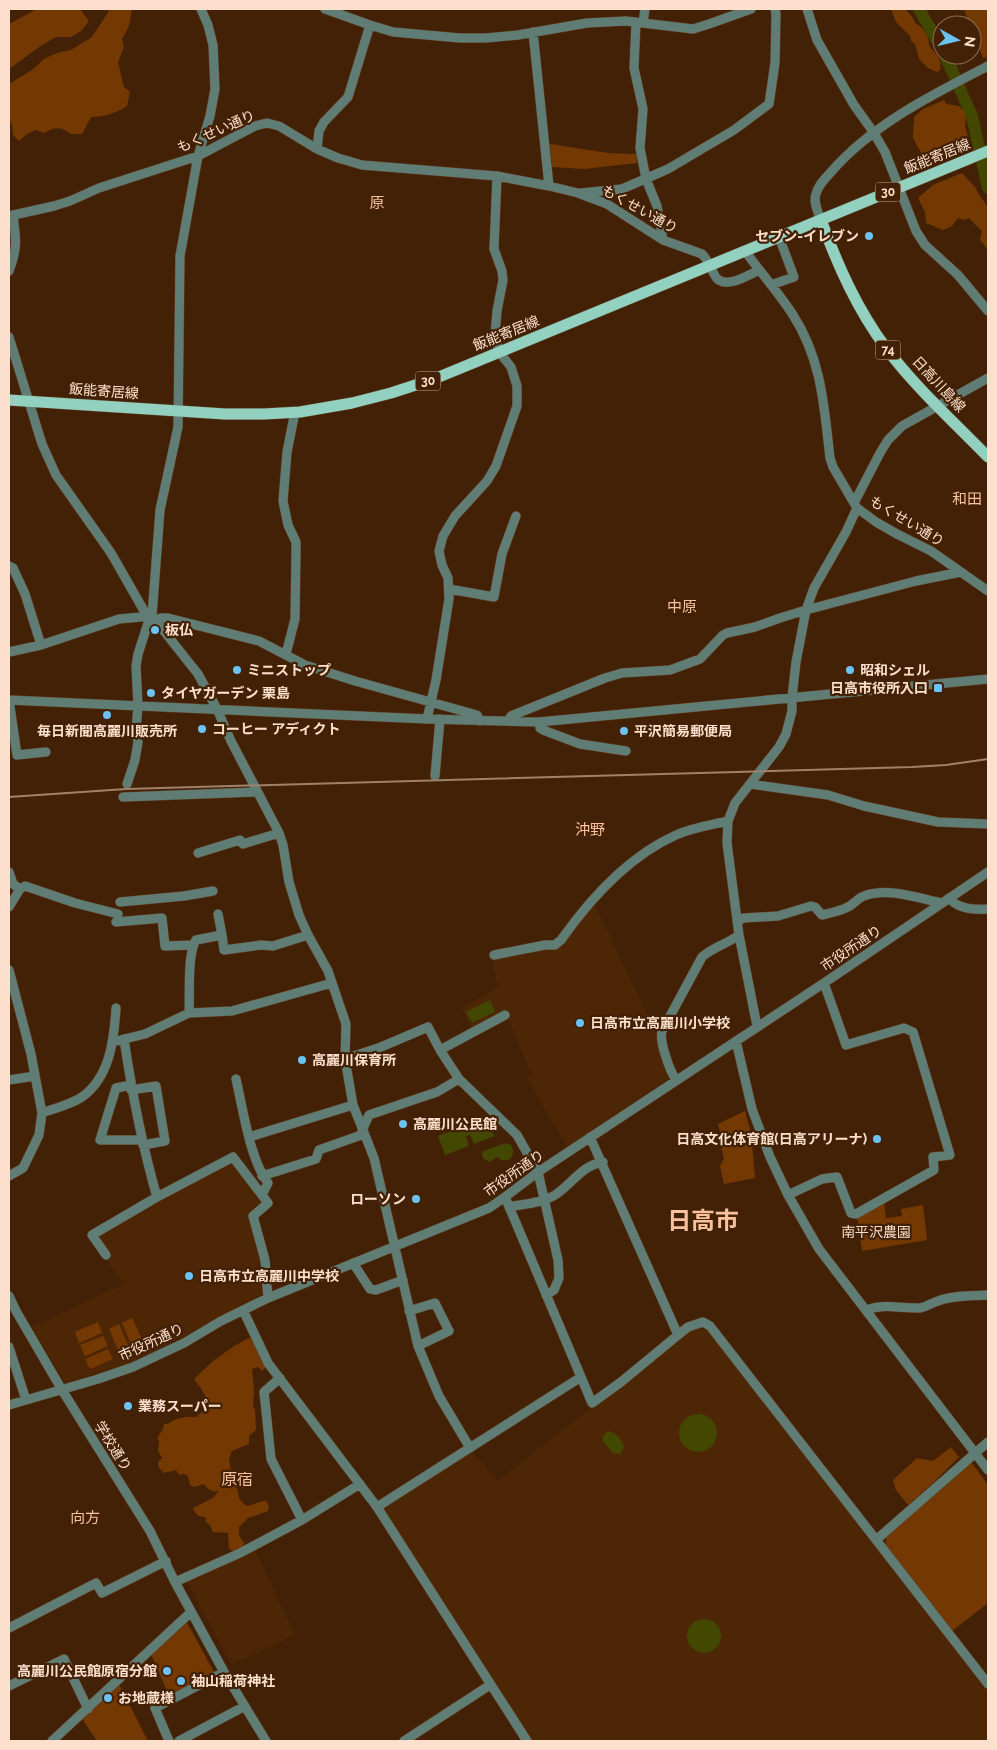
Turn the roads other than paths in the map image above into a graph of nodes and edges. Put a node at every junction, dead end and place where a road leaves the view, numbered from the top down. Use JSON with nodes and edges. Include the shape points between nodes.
{"nodes":[{"id":1,"x":201,"y":9,"type":"edge"},
{"id":2,"x":325,"y":9,"type":"edge"},
{"id":3,"x":645,"y":9,"type":"edge"},
{"id":4,"x":752,"y":9,"type":"edge"},
{"id":5,"x":775,"y":9,"type":"edge"},
{"id":6,"x":807,"y":9,"type":"edge"},
{"id":7,"x":640,"y":22,"type":"junction"},
{"id":8,"x":370,"y":26,"type":"junction"},
{"id":9,"x":533,"y":32,"type":"junction"},
{"id":10,"x":988,"y":66,"type":"edge"},
{"id":11,"x":874,"y":132,"type":"junction"},
{"id":12,"x":317,"y":148,"type":"junction"},
{"id":13,"x":988,"y":151,"type":"edge"},
{"id":14,"x":198,"y":156,"type":"junction"},
{"id":15,"x":497,"y":176,"type":"junction"},
{"id":16,"x":646,"y":178,"type":"junction"},
{"id":17,"x":549,"y":186,"type":"junction"},
{"id":18,"x":899,"y":188,"type":"junction"},
{"id":19,"x":578,"y":193,"type":"junction"},
{"id":20,"x":11,"y":215,"type":"edge"},
{"id":21,"x":821,"y":220,"type":"junction"},
{"id":22,"x":779,"y":237,"type":"junction"},
{"id":23,"x":663,"y":240,"type":"junction"},
{"id":24,"x":745,"y":251,"type":"junction"},
{"id":25,"x":710,"y":265,"type":"junction"},
{"id":26,"x":759,"y":270,"type":"junction"},
{"id":27,"x":9,"y":271,"type":"edge"},
{"id":28,"x":771,"y":285,"type":"junction"},
{"id":29,"x":988,"y":311,"type":"edge"},
{"id":30,"x":9,"y":337,"type":"edge"},
{"id":31,"x":499,"y":352,"type":"junction"},
{"id":32,"x":988,"y":378,"type":"edge"},
{"id":33,"x":9,"y":400,"type":"edge"},
{"id":34,"x":27,"y":402,"type":"junction"},
{"id":35,"x":938,"y":406,"type":"junction"},
{"id":36,"x":179,"y":411,"type":"junction"},
{"id":37,"x":294,"y":412,"type":"junction"},
{"id":38,"x":988,"y":457,"type":"edge"},
{"id":39,"x":855,"y":505,"type":"junction"},
{"id":40,"x":516,"y":516,"type":"dead end"},
{"id":41,"x":9,"y":566,"type":"edge"},
{"id":42,"x":961,"y":572,"type":"junction"},
{"id":43,"x":449,"y":589,"type":"junction"},
{"id":44,"x":988,"y":591,"type":"edge"},
{"id":45,"x":806,"y":610,"type":"junction"},
{"id":46,"x":152,"y":617,"type":"junction"},
{"id":47,"x":41,"y":645,"type":"junction"},
{"id":48,"x":9,"y":652,"type":"edge"},
{"id":49,"x":286,"y":654,"type":"junction"},
{"id":50,"x":988,"y":679,"type":"edge"},
{"id":51,"x":792,"y":697,"type":"junction"},
{"id":52,"x":9,"y":700,"type":"edge"},
{"id":53,"x":430,"y":702,"type":"junction"},
{"id":54,"x":138,"y":706,"type":"junction"},
{"id":55,"x":217,"y":709,"type":"junction"},
{"id":56,"x":427,"y":719,"type":"junction"},
{"id":57,"x":440,"y":719,"type":"junction"},
{"id":58,"x":480,"y":721,"type":"junction"},
{"id":59,"x":508,"y":721,"type":"junction"},
{"id":60,"x":540,"y":722,"type":"junction"},
{"id":61,"x":11,"y":727,"type":"edge"},
{"id":62,"x":626,"y":751,"type":"dead end"},
{"id":63,"x":46,"y":752,"type":"dead end"},
{"id":64,"x":435,"y":776,"type":"dead end"},
{"id":65,"x":128,"y":784,"type":"dead end"},
{"id":66,"x":750,"y":784,"type":"junction"},
{"id":67,"x":257,"y":792,"type":"junction"},
{"id":68,"x":123,"y":797,"type":"dead end"},
{"id":69,"x":728,"y":821,"type":"junction"},
{"id":70,"x":988,"y":824,"type":"edge"},
{"id":71,"x":279,"y":834,"type":"junction"},
{"id":72,"x":198,"y":853,"type":"dead end"},
{"id":73,"x":9,"y":872,"type":"edge"},
{"id":74,"x":988,"y":872,"type":"edge"},
{"id":75,"x":20,"y":889,"type":"junction"},
{"id":76,"x":213,"y":891,"type":"dead end"},
{"id":77,"x":945,"y":900,"type":"junction"},
{"id":78,"x":120,"y":902,"type":"dead end"},
{"id":79,"x":9,"y":907,"type":"edge"},
{"id":80,"x":988,"y":909,"type":"edge"},
{"id":81,"x":218,"y":914,"type":"dead end"},
{"id":82,"x":737,"y":921,"type":"junction"},
{"id":83,"x":222,"y":935,"type":"junction"},
{"id":84,"x":308,"y":935,"type":"junction"},
{"id":85,"x":739,"y":935,"type":"junction"},
{"id":86,"x":193,"y":945,"type":"junction"},
{"id":87,"x":494,"y":955,"type":"dead end"},
{"id":88,"x":9,"y":970,"type":"edge"},
{"id":89,"x":332,"y":983,"type":"junction"},
{"id":90,"x":824,"y":983,"type":"junction"},
{"id":91,"x":13,"y":1004,"type":"edge"},
{"id":92,"x":116,"y":1008,"type":"dead end"},
{"id":93,"x":189,"y":1013,"type":"junction"},
{"id":94,"x":505,"y":1015,"type":"dead end"},
{"id":95,"x":757,"y":1026,"type":"junction"},
{"id":96,"x":124,"y":1039,"type":"junction"},
{"id":97,"x":736,"y":1041,"type":"junction"},
{"id":98,"x":112,"y":1042,"type":"junction"},
{"id":99,"x":440,"y":1050,"type":"junction"},
{"id":100,"x":345,"y":1059,"type":"junction"},
{"id":101,"x":35,"y":1076,"type":"junction"},
{"id":102,"x":236,"y":1079,"type":"dead end"},
{"id":103,"x":459,"y":1079,"type":"junction"},
{"id":104,"x":9,"y":1080,"type":"edge"},
{"id":105,"x":676,"y":1080,"type":"junction"},
{"id":106,"x":131,"y":1088,"type":"junction"},
{"id":107,"x":353,"y":1105,"type":"junction"},
{"id":108,"x":42,"y":1113,"type":"junction"},
{"id":109,"x":363,"y":1132,"type":"junction"},
{"id":110,"x":249,"y":1137,"type":"junction"},
{"id":111,"x":590,"y":1138,"type":"junction"},
{"id":112,"x":142,"y":1142,"type":"junction"},
{"id":113,"x":603,"y":1162,"type":"junction"},
{"id":114,"x":538,"y":1172,"type":"junction"},
{"id":115,"x":9,"y":1176,"type":"edge"},
{"id":116,"x":262,"y":1176,"type":"junction"},
{"id":117,"x":262,"y":1195,"type":"junction"},
{"id":118,"x":788,"y":1195,"type":"junction"},
{"id":119,"x":157,"y":1197,"type":"junction"},
{"id":120,"x":505,"y":1198,"type":"junction"},
{"id":121,"x":543,"y":1201,"type":"junction"},
{"id":122,"x":509,"y":1207,"type":"junction"},
{"id":123,"x":395,"y":1246,"type":"junction"},
{"id":124,"x":106,"y":1255,"type":"dead end"},
{"id":125,"x":353,"y":1262,"type":"junction"},
{"id":126,"x":403,"y":1280,"type":"junction"},
{"id":127,"x":546,"y":1295,"type":"junction"},
{"id":128,"x":988,"y":1295,"type":"edge"},
{"id":129,"x":9,"y":1296,"type":"edge"},
{"id":130,"x":268,"y":1298,"type":"junction"},
{"id":131,"x":243,"y":1310,"type":"junction"},
{"id":132,"x":866,"y":1310,"type":"junction"},
{"id":133,"x":12,"y":1311,"type":"edge"},
{"id":134,"x":409,"y":1311,"type":"junction"},
{"id":135,"x":678,"y":1335,"type":"junction"},
{"id":136,"x":418,"y":1346,"type":"junction"},
{"id":137,"x":9,"y":1347,"type":"edge"},
{"id":138,"x":581,"y":1377,"type":"junction"},
{"id":139,"x":280,"y":1378,"type":"junction"},
{"id":140,"x":62,"y":1390,"type":"junction"},
{"id":141,"x":26,"y":1400,"type":"junction"},
{"id":142,"x":9,"y":1405,"type":"edge"},
{"id":143,"x":988,"y":1442,"type":"edge"},
{"id":144,"x":470,"y":1448,"type":"junction"},
{"id":145,"x":976,"y":1453,"type":"junction"},
{"id":146,"x":988,"y":1470,"type":"edge"},
{"id":147,"x":360,"y":1484,"type":"junction"},
{"id":148,"x":377,"y":1508,"type":"junction"},
{"id":149,"x":302,"y":1520,"type":"junction"},
{"id":150,"x":876,"y":1540,"type":"junction"},
{"id":151,"x":166,"y":1561,"type":"junction"},
{"id":152,"x":176,"y":1582,"type":"junction"},
{"id":153,"x":191,"y":1612,"type":"junction"},
{"id":154,"x":9,"y":1628,"type":"edge"},
{"id":155,"x":224,"y":1672,"type":"junction"},
{"id":156,"x":988,"y":1684,"type":"edge"},
{"id":157,"x":490,"y":1685,"type":"junction"},
{"id":158,"x":9,"y":1686,"type":"edge"},
{"id":159,"x":245,"y":1706,"type":"junction"},
{"id":160,"x":88,"y":1709,"type":"junction"},
{"id":161,"x":52,"y":1741,"type":"edge"},
{"id":162,"x":169,"y":1741,"type":"edge"},
{"id":163,"x":180,"y":1741,"type":"edge"},
{"id":164,"x":266,"y":1741,"type":"edge"},
{"id":165,"x":404,"y":1741,"type":"edge"},
{"id":166,"x":526,"y":1741,"type":"edge"}],
"edges":[{"from":1,"to":14,"type":"street","via":[[213,45],[215,89]]},
{"from":2,"to":8,"type":"street"},
{"from":3,"to":7,"type":"street"},
{"from":4,"to":7,"type":"street","via":[[692,29]]},
{"from":5,"to":16,"type":"street","via":[[775,62],[769,104],[716,142]]},
{"from":6,"to":11,"type":"street","via":[[817,40],[854,105]]},
{"from":7,"to":9,"type":"street","via":[[586,23]]},
{"from":7,"to":16,"type":"street","via":[[634,68],[643,109],[640,148]]},
{"from":8,"to":9,"type":"street","via":[[393,32],[460,38],[499,38]]},
{"from":8,"to":12,"type":"street","via":[[348,97],[324,122]]},
{"from":9,"to":17,"type":"street"},
{"from":10,"to":11,"type":"street"},
{"from":11,"to":18,"type":"street"},
{"from":11,"to":21,"type":"street","via":[[848,154],[818,188],[815,200]]},
{"from":12,"to":14,"type":"street","name":"もくせい通り","via":[[279,126],[267,123]]},
{"from":12,"to":15,"type":"street","name":"もくせい通り","via":[[362,165]]},
{"from":13,"to":18,"type":"main road","name":"飯能寄居線","number":"30"},
{"from":14,"to":20,"type":"street","name":"もくせい通り","via":[[98,188],[70,201]]},
{"from":14,"to":36,"type":"street","via":[[180,256]]},
{"from":15,"to":17,"type":"street","name":"もくせい通り"},
{"from":15,"to":31,"type":"street","via":[[494,249],[503,280],[495,335]]},
{"from":16,"to":19,"type":"street","via":[[622,189]]},
{"from":16,"to":23,"type":"street","via":[[657,206]]},
{"from":17,"to":19,"type":"street","name":"もくせい通り"},
{"from":18,"to":21,"type":"main road","name":"飯能寄居線","number":"30"},
{"from":18,"to":29,"type":"street","via":[[925,245],[958,275]]},
{"from":19,"to":23,"type":"street","name":"もくせい通り","via":[[607,204]]},
{"from":20,"to":27,"type":"street","via":[[16,251]]},
{"from":21,"to":22,"type":"main road","name":"飯能寄居線","number":"30"},
{"from":21,"to":35,"type":"main road","name":"日高川島線","number":"74","via":[[842,275],[863,314],[888,350]]},
{"from":22,"to":24,"type":"main road","name":"飯能寄居線","number":"30"},
{"from":22,"to":28,"type":"street","via":[[794,277]]},
{"from":23,"to":25,"type":"street","name":"もくせい通り","via":[[702,254]]},
{"from":24,"to":25,"type":"main road","name":"飯能寄居線","number":"30"},
{"from":24,"to":26,"type":"street"},
{"from":25,"to":26,"type":"street","name":"もくせい通り","via":[[717,280],[726,283]]},
{"from":25,"to":31,"type":"main road","name":"飯能寄居線","number":"30"},
{"from":26,"to":28,"type":"street","name":"もくせい通り"},
{"from":28,"to":39,"type":"street","name":"もくせい通り","via":[[794,316],[817,368],[830,458]]},
{"from":30,"to":34,"type":"street"},
{"from":31,"to":37,"type":"main road","name":"飯能寄居線","number":"30","via":[[391,394]]},
{"from":31,"to":43,"type":"street","via":[[511,368],[517,386],[517,406],[496,466],[455,516],[443,536],[439,551]]},
{"from":32,"to":35,"type":"street"},
{"from":33,"to":34,"type":"main road","name":"飯能寄居線","number":"30"},
{"from":34,"to":36,"type":"main road","name":"飯能寄居線","number":"30"},
{"from":34,"to":46,"type":"street","via":[[56,475]]},
{"from":35,"to":38,"type":"main road","name":"日高川島線","number":"74"},
{"from":35,"to":39,"type":"street","via":[[902,426],[888,440],[863,483]]},
{"from":36,"to":37,"type":"main road","name":"飯能寄居線","number":"30","via":[[245,415]]},
{"from":36,"to":46,"type":"street","via":[[177,438],[160,510]]},
{"from":37,"to":49,"type":"street","via":[[283,501],[296,542],[295,619]]},
{"from":39,"to":42,"type":"street","name":"もくせい通り","via":[[876,522],[931,551]]},
{"from":39,"to":45,"type":"street","via":[[846,532],[814,588]]},
{"from":40,"to":43,"type":"street","via":[[502,554],[494,597]]},
{"from":41,"to":47,"type":"street","via":[[14,568],[25,594]]},
{"from":42,"to":44,"type":"street","name":"もくせい通り"},
{"from":42,"to":45,"type":"street"},
{"from":43,"to":53,"type":"street"},
{"from":45,"to":51,"type":"street"},
{"from":45,"to":59,"type":"street","via":[[722,635],[700,659],[670,670],[622,673],[605,678],[511,716]]},
{"from":46,"to":47,"type":"street","via":[[119,619]]},
{"from":46,"to":49,"type":"street","via":[[209,627],[259,641]]},
{"from":46,"to":54,"type":"street","via":[[136,666]]},
{"from":46,"to":55,"type":"street","via":[[198,674]]},
{"from":47,"to":48,"type":"street"},
{"from":49,"to":53,"type":"street","via":[[305,665]]},
{"from":50,"to":51,"type":"street"},
{"from":51,"to":60,"type":"street"},
{"from":51,"to":66,"type":"street","via":[[786,734]]},
{"from":52,"to":54,"type":"street"},
{"from":52,"to":61,"type":"street"},
{"from":53,"to":56,"type":"street"},
{"from":53,"to":58,"type":"street","via":[[477,715]]},
{"from":54,"to":55,"type":"street"},
{"from":54,"to":65,"type":"street","via":[[138,742]]},
{"from":55,"to":56,"type":"street"},
{"from":55,"to":67,"type":"street","via":[[230,742]]},
{"from":56,"to":57,"type":"street"},
{"from":57,"to":58,"type":"street"},
{"from":57,"to":64,"type":"street"},
{"from":58,"to":59,"type":"street"},
{"from":59,"to":60,"type":"street"},
{"from":60,"to":62,"type":"street","via":[[540,728],[580,744]]},
{"from":61,"to":63,"type":"street","via":[[17,755]]},
{"from":66,"to":69,"type":"street","via":[[734,803]]},
{"from":66,"to":70,"type":"street","via":[[828,795],[938,822]]},
{"from":67,"to":68,"type":"street"},
{"from":67,"to":71,"type":"street"},
{"from":69,"to":82,"type":"street","via":[[727,843]]},
{"from":69,"to":87,"type":"street","via":[[660,842],[622,869],[555,945]]},
{"from":71,"to":72,"type":"street","via":[[243,844],[240,840]]},
{"from":71,"to":84,"type":"street","via":[[289,882]]},
{"from":73,"to":75,"type":"street","via":[[13,884]]},
{"from":74,"to":77,"type":"street","name":"市役所通り"},
{"from":75,"to":79,"type":"street"},
{"from":75,"to":86,"type":"street","via":[[28,886],[117,918],[162,918],[165,946]]},
{"from":76,"to":78,"type":"street"},
{"from":77,"to":80,"type":"street","via":[[958,906]]},
{"from":77,"to":82,"type":"street","via":[[881,894],[862,897],[848,907],[822,915],[811,906],[778,916]]},
{"from":77,"to":90,"type":"street","name":"市役所通り"},
{"from":81,"to":83,"type":"street"},
{"from":82,"to":85,"type":"street"},
{"from":83,"to":84,"type":"street","via":[[224,950],[273,946]]},
{"from":83,"to":86,"type":"street","via":[[196,940]]},
{"from":84,"to":89,"type":"street"},
{"from":85,"to":95,"type":"street"},
{"from":85,"to":105,"type":"street","via":[[702,957],[662,1031],[661,1037]]},
{"from":86,"to":93,"type":"street"},
{"from":88,"to":91,"type":"street"},
{"from":89,"to":93,"type":"street","via":[[232,1011]]},
{"from":89,"to":100,"type":"street","via":[[346,1024]]},
{"from":90,"to":95,"type":"street","name":"市役所通り"},
{"from":90,"to":118,"type":"street","via":[[846,1045],[904,1028],[913,1032],[950,1155],[933,1157],[934,1170],[856,1214],[851,1213],[837,1177],[822,1179]]},
{"from":91,"to":101,"type":"street","via":[[31,1054]]},
{"from":92,"to":98,"type":"street"},
{"from":93,"to":96,"type":"street","via":[[145,1034]]},
{"from":94,"to":99,"type":"street"},
{"from":95,"to":97,"type":"street","name":"市役所通り"},
{"from":96,"to":98,"type":"street"},
{"from":96,"to":106,"type":"street"},
{"from":97,"to":105,"type":"street","name":"市役所通り"},
{"from":97,"to":118,"type":"street","via":[[752,1109]]},
{"from":98,"to":108,"type":"street","via":[[103,1074],[83,1096]]},
{"from":99,"to":100,"type":"street","via":[[428,1027]]},
{"from":99,"to":103,"type":"street"},
{"from":100,"to":107,"type":"street"},
{"from":101,"to":104,"type":"street"},
{"from":101,"to":108,"type":"street"},
{"from":102,"to":110,"type":"street"},
{"from":103,"to":109,"type":"street","via":[[437,1092],[369,1115]]},
{"from":103,"to":114,"type":"street","via":[[517,1135]]},
{"from":105,"to":111,"type":"street","name":"市役所通り"},
{"from":106,"to":112,"type":"street"},
{"from":106,"to":112,"type":"street","via":[[156,1086],[165,1141]]},
{"from":106,"to":112,"type":"street","via":[[116,1088],[100,1140]]},
{"from":107,"to":109,"type":"street"},
{"from":107,"to":110,"type":"street"},
{"from":108,"to":115,"type":"street","via":[[39,1135],[23,1168]]},
{"from":109,"to":116,"type":"street","via":[[319,1150],[316,1159]]},
{"from":109,"to":123,"type":"street","via":[[374,1158]]},
{"from":110,"to":116,"type":"street"},
{"from":111,"to":113,"type":"street"},
{"from":111,"to":114,"type":"street","name":"市役所通り"},
{"from":112,"to":119,"type":"street"},
{"from":113,"to":121,"type":"street","via":[[589,1166]]},
{"from":113,"to":135,"type":"street"},
{"from":114,"to":120,"type":"street","name":"市役所通り"},
{"from":114,"to":121,"type":"street"},
{"from":116,"to":117,"type":"street","via":[[268,1183]]},
{"from":117,"to":119,"type":"street","via":[[233,1157]]},
{"from":117,"to":130,"type":"street","via":[[268,1203],[253,1216],[265,1260]]},
{"from":118,"to":132,"type":"street","via":[[819,1249]]},
{"from":119,"to":124,"type":"street","via":[[92,1235]]},
{"from":120,"to":122,"type":"street"},
{"from":120,"to":123,"type":"street","name":"市役所通り","via":[[480,1212]]},
{"from":121,"to":122,"type":"street"},
{"from":121,"to":127,"type":"street","via":[[558,1260],[559,1278],[554,1290]]},
{"from":122,"to":127,"type":"street"},
{"from":123,"to":125,"type":"street","name":"市役所通り"},
{"from":123,"to":126,"type":"street"},
{"from":125,"to":126,"type":"street","via":[[370,1289],[376,1290]]},
{"from":125,"to":130,"type":"street","name":"市役所通り"},
{"from":126,"to":134,"type":"street"},
{"from":127,"to":138,"type":"street"},
{"from":128,"to":132,"type":"street","via":[[951,1298],[920,1308],[882,1305]]},
{"from":129,"to":133,"type":"street","name":"学校通り"},
{"from":130,"to":131,"type":"street","name":"市役所通り"},
{"from":131,"to":139,"type":"street","via":[[268,1362]]},
{"from":131,"to":140,"type":"street","name":"市役所通り","via":[[133,1367]]},
{"from":132,"to":145,"type":"street"},
{"from":133,"to":140,"type":"street","name":"学校通り"},
{"from":134,"to":136,"type":"street"},
{"from":134,"to":136,"type":"street","via":[[436,1303],[449,1332]]},
{"from":135,"to":138,"type":"street","via":[[592,1403]]},
{"from":135,"to":150,"type":"street","via":[[703,1322],[710,1326]]},
{"from":136,"to":144,"type":"street","via":[[439,1396]]},
{"from":137,"to":141,"type":"street"},
{"from":138,"to":144,"type":"street"},
{"from":139,"to":147,"type":"street"},
{"from":139,"to":149,"type":"street","via":[[264,1392],[271,1458]]},
{"from":140,"to":141,"type":"street","name":"市役所通り"},
{"from":140,"to":151,"type":"street","name":"学校通り"},
{"from":141,"to":142,"type":"street","name":"市役所通り"},
{"from":143,"to":145,"type":"street"},
{"from":144,"to":148,"type":"street"},
{"from":145,"to":146,"type":"street"},
{"from":145,"to":150,"type":"street"},
{"from":147,"to":148,"type":"street"},
{"from":147,"to":149,"type":"street"},
{"from":148,"to":157,"type":"street"},
{"from":149,"to":152,"type":"street"},
{"from":150,"to":156,"type":"street"},
{"from":151,"to":152,"type":"street","name":"学校通り"},
{"from":151,"to":154,"type":"street","via":[[102,1593],[96,1583]]},
{"from":152,"to":153,"type":"street","name":"学校通り"},
{"from":153,"to":155,"type":"street","name":"学校通り"},
{"from":153,"to":160,"type":"street"},
{"from":155,"to":159,"type":"street","name":"学校通り"},
{"from":155,"to":162,"type":"street","via":[[155,1708]]},
{"from":157,"to":165,"type":"street"},
{"from":157,"to":166,"type":"street"},
{"from":158,"to":160,"type":"street","via":[[64,1659]]},
{"from":159,"to":163,"type":"street"},
{"from":159,"to":164,"type":"street","name":"学校通り"},
{"from":160,"to":161,"type":"street"}]}
